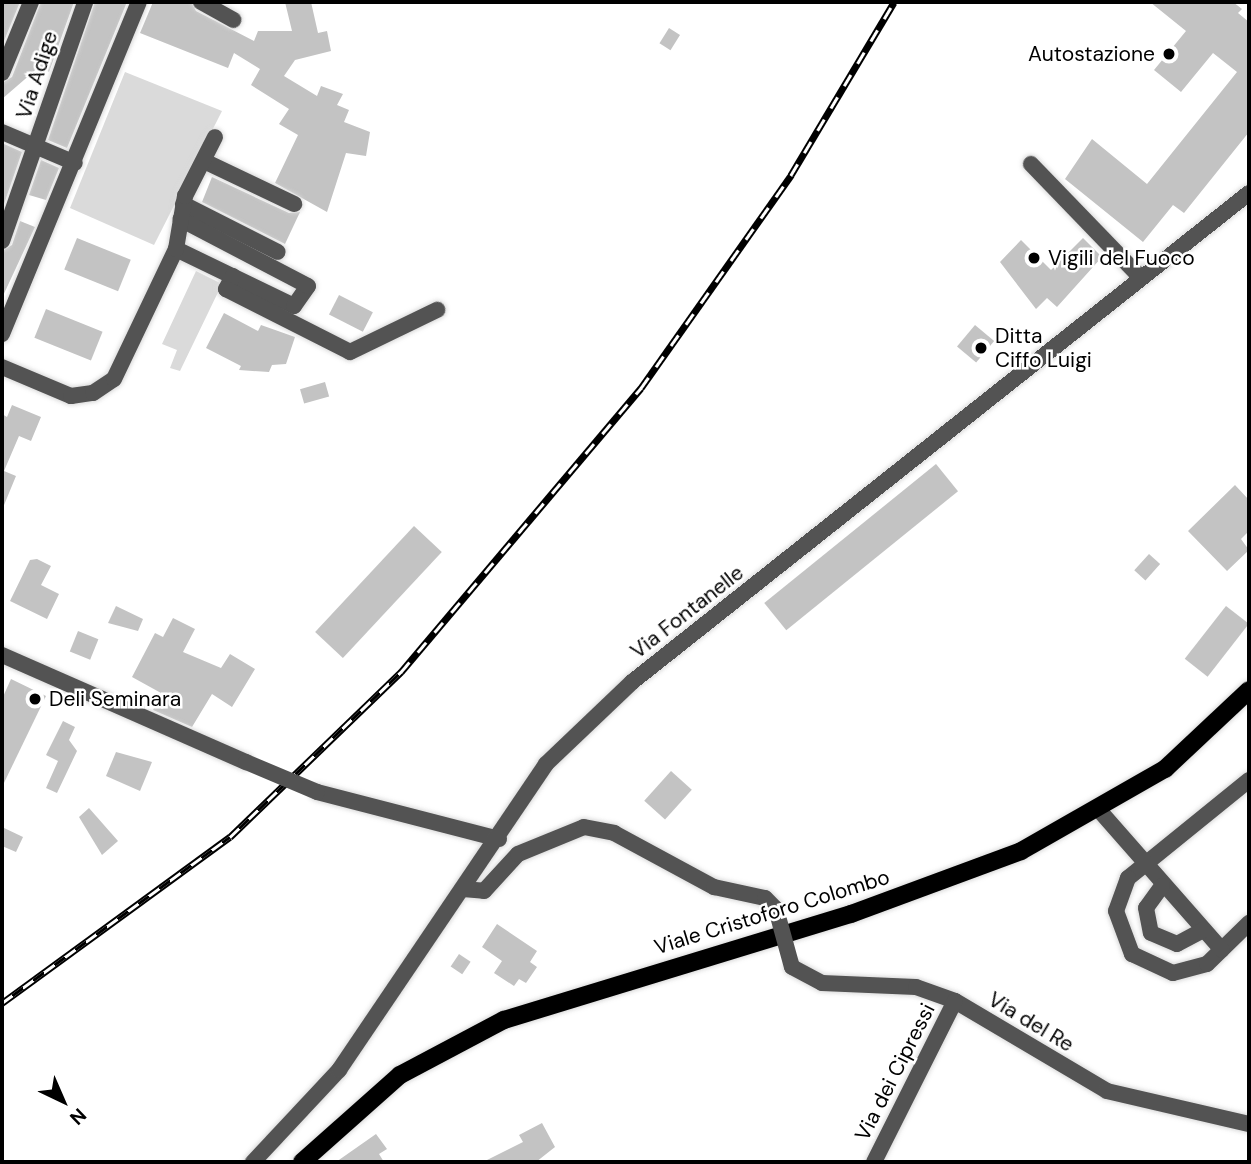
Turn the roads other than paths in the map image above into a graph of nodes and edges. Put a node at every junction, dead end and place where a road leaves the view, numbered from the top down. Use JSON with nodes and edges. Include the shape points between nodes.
{"nodes":[{"id":1,"x":31,"y":2,"type":"edge"},
{"id":2,"x":85,"y":2,"type":"edge"},
{"id":3,"x":139,"y":2,"type":"edge"},
{"id":4,"x":201,"y":2,"type":"edge"},
{"id":5,"x":233,"y":20,"type":"dead end"},
{"id":6,"x":2,"y":73,"type":"edge"},
{"id":7,"x":2,"y":132,"type":"edge"},
{"id":8,"x":215,"y":137,"type":"dead end"},
{"id":9,"x":36,"y":147,"type":"junction"},
{"id":10,"x":204,"y":161,"type":"junction"},
{"id":11,"x":75,"y":163,"type":"junction"},
{"id":12,"x":1031,"y":164,"type":"dead end"},
{"id":13,"x":1249,"y":193,"type":"edge"},
{"id":14,"x":294,"y":204,"type":"dead end"},
{"id":15,"x":182,"y":212,"type":"junction"},
{"id":16,"x":2,"y":241,"type":"edge"},
{"id":17,"x":176,"y":249,"type":"junction"},
{"id":18,"x":278,"y":252,"type":"dead end"},
{"id":19,"x":233,"y":276,"type":"junction"},
{"id":20,"x":1141,"y":278,"type":"junction"},
{"id":21,"x":437,"y":310,"type":"dead end"},
{"id":22,"x":2,"y":334,"type":"edge"},
{"id":23,"x":2,"y":367,"type":"edge"},
{"id":24,"x":3,"y":659,"type":"edge"},
{"id":25,"x":1249,"y":690,"type":"edge"},
{"id":26,"x":1249,"y":780,"type":"edge"},
{"id":27,"x":1099,"y":810,"type":"junction"},
{"id":28,"x":499,"y":839,"type":"junction"},
{"id":29,"x":1143,"y":867,"type":"junction"},
{"id":30,"x":1162,"y":886,"type":"junction"},
{"id":31,"x":463,"y":890,"type":"junction"},
{"id":32,"x":1249,"y":923,"type":"edge"},
{"id":33,"x":1203,"y":930,"type":"junction"},
{"id":34,"x":1222,"y":950,"type":"junction"},
{"id":35,"x":955,"y":1001,"type":"junction"},
{"id":36,"x":1249,"y":1124,"type":"edge"},
{"id":37,"x":253,"y":1162,"type":"edge"},
{"id":38,"x":302,"y":1162,"type":"edge"},
{"id":39,"x":873,"y":1162,"type":"edge"}],
"edges":[{"from":1,"to":6,"type":"street"},
{"from":2,"to":9,"type":"street","name":"Via Adige"},
{"from":3,"to":11,"type":"street"},
{"from":4,"to":5,"type":"street"},
{"from":7,"to":9,"type":"street"},
{"from":8,"to":10,"type":"street"},
{"from":9,"to":11,"type":"street"},
{"from":9,"to":16,"type":"street","name":"Via Adige"},
{"from":10,"to":14,"type":"street"},
{"from":10,"to":15,"type":"street"},
{"from":11,"to":22,"type":"street"},
{"from":12,"to":20,"type":"street"},
{"from":13,"to":20,"type":"street","name":"Via Fontanelle"},
{"from":15,"to":17,"type":"street"},
{"from":15,"to":18,"type":"street"},
{"from":15,"to":19,"type":"street","via":[[305,282],[294,306]]},
{"from":17,"to":19,"type":"street"},
{"from":17,"to":23,"type":"street","via":[[104,387],[71,396]]},
{"from":19,"to":21,"type":"street","via":[[226,289],[350,352]]},
{"from":20,"to":28,"type":"street","name":"Via Fontanelle","via":[[632,682],[546,764]]},
{"from":24,"to":28,"type":"street","bridge":true,"via":[[317,792]]},
{"from":25,"to":27,"type":"main road","name":"Viale Cristoforo Colombo","via":[[1165,769]]},
{"from":26,"to":29,"type":"street"},
{"from":27,"to":29,"type":"street"},
{"from":27,"to":38,"type":"main road","name":"Viale Cristoforo Colombo","via":[[950,880],[504,1020],[400,1075]]},
{"from":28,"to":31,"type":"street","name":"Via Fontanelle"},
{"from":29,"to":30,"type":"street"},
{"from":29,"to":34,"type":"street","via":[[1128,878],[1116,911],[1132,954],[1173,973],[1196,969]]},
{"from":30,"to":33,"type":"street"},
{"from":30,"to":33,"type":"street","via":[[1146,908],[1151,933],[1177,944]]},
{"from":31,"to":35,"type":"street","name":"Via del Re","bridge":true,"via":[[484,891],[518,854],[584,827],[614,833],[714,887],[765,898],[776,909],[792,967],[822,983],[895,981]]},
{"from":31,"to":37,"type":"street","name":"Via Fontanelle","via":[[339,1070]]},
{"from":32,"to":34,"type":"street"},
{"from":33,"to":34,"type":"street"},
{"from":35,"to":36,"type":"street","name":"Via del Re","via":[[1107,1091]]},
{"from":35,"to":39,"type":"street","name":"Via dei Cipressi"}]}
